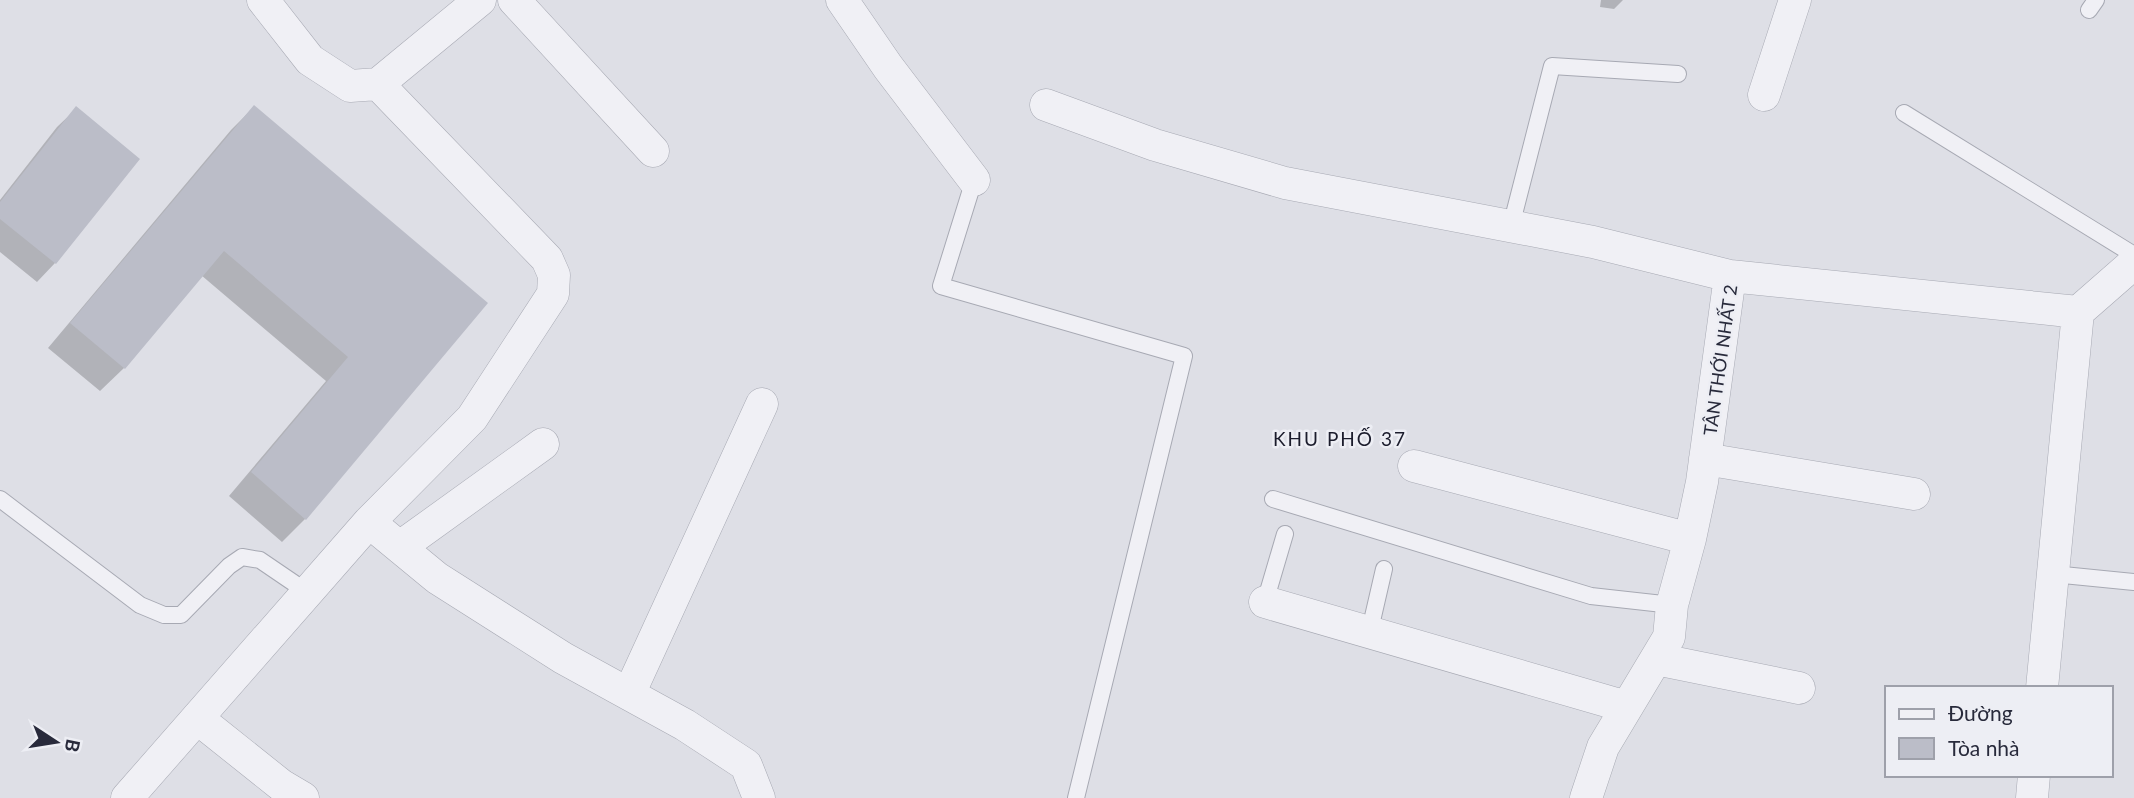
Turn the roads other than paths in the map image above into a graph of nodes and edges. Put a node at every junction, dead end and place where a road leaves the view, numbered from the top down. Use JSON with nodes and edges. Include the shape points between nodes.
{"nodes":[{"id":1,"x":263,"y":0,"type":"edge"},
{"id":2,"x":480,"y":0,"type":"edge"},
{"id":3,"x":514,"y":0,"type":"edge"},
{"id":4,"x":842,"y":0,"type":"edge"},
{"id":5,"x":1796,"y":0,"type":"edge"},
{"id":6,"x":1678,"y":74,"type":"dead end"},
{"id":7,"x":377,"y":84,"type":"junction"},
{"id":8,"x":1764,"y":95,"type":"dead end"},
{"id":9,"x":1046,"y":105,"type":"dead end"},
{"id":10,"x":1903,"y":113,"type":"dead end"},
{"id":11,"x":653,"y":151,"type":"dead end"},
{"id":12,"x":974,"y":180,"type":"joint"},
{"id":13,"x":1511,"y":226,"type":"junction"},
{"id":14,"x":2134,"y":255,"type":"edge"},
{"id":15,"x":2134,"y":263,"type":"edge"},
{"id":16,"x":1730,"y":276,"type":"junction"},
{"id":17,"x":2078,"y":312,"type":"junction"},
{"id":18,"x":762,"y":404,"type":"dead end"},
{"id":19,"x":543,"y":444,"type":"dead end"},
{"id":20,"x":1705,"y":459,"type":"junction"},
{"id":21,"x":1414,"y":466,"type":"dead end"},
{"id":22,"x":1914,"y":494,"type":"dead end"},
{"id":23,"x":0,"y":499,"type":"edge"},
{"id":24,"x":1273,"y":499,"type":"dead end"},
{"id":25,"x":369,"y":522,"type":"junction"},
{"id":26,"x":1285,"y":534,"type":"dead end"},
{"id":27,"x":1690,"y":539,"type":"junction"},
{"id":28,"x":400,"y":547,"type":"junction"},
{"id":29,"x":1384,"y":569,"type":"dead end"},
{"id":30,"x":2053,"y":574,"type":"junction"},
{"id":31,"x":2134,"y":582,"type":"edge"},
{"id":32,"x":307,"y":592,"type":"junction"},
{"id":33,"x":1265,"y":602,"type":"joint"},
{"id":34,"x":1672,"y":605,"type":"junction"},
{"id":35,"x":1368,"y":634,"type":"junction"},
{"id":36,"x":1656,"y":659,"type":"junction"},
{"id":37,"x":2042,"y":686,"type":"edge"},
{"id":38,"x":1799,"y":688,"type":"dead end"},
{"id":39,"x":629,"y":694,"type":"junction"},
{"id":40,"x":1627,"y":707,"type":"junction"},
{"id":41,"x":197,"y":718,"type":"junction"},
{"id":42,"x":2034,"y":777,"type":"edge"},
{"id":43,"x":127,"y":798,"type":"edge"},
{"id":44,"x":303,"y":798,"type":"edge"},
{"id":45,"x":760,"y":798,"type":"edge"},
{"id":46,"x":1076,"y":798,"type":"edge"},
{"id":47,"x":1586,"y":798,"type":"edge"},
{"id":48,"x":2032,"y":798,"type":"edge"}],
"edges":[{"from":1,"to":7,"type":"street","via":[[310,60],[350,86]]},
{"from":2,"to":7,"type":"street"},
{"from":3,"to":11,"type":"street"},
{"from":4,"to":12,"type":"street"},
{"from":5,"to":8,"type":"street"},
{"from":6,"to":13,"type":"lane","via":[[1552,66]]},
{"from":7,"to":25,"type":"street","via":[[547,259],[554,275],[548,303],[472,418]]},
{"from":9,"to":13,"type":"street","via":[[1156,145],[1284,183]]},
{"from":10,"to":14,"type":"lane"},
{"from":12,"to":46,"type":"lane","via":[[941,286],[1184,356]]},
{"from":13,"to":16,"type":"street"},
{"from":15,"to":17,"type":"street"},
{"from":16,"to":17,"type":"street","name":"TÂN THỚI NHẤT 2"},
{"from":16,"to":20,"type":"street","name":"TÂN THỚI NHẤT 2"},
{"from":17,"to":30,"type":"street"},
{"from":18,"to":39,"type":"street"},
{"from":19,"to":28,"type":"street"},
{"from":20,"to":22,"type":"street"},
{"from":20,"to":27,"type":"street","name":"TÂN THỚI NHẤT 2"},
{"from":21,"to":27,"type":"street"},
{"from":23,"to":32,"type":"lane","via":[[140,605],[164,615],[181,615],[242,557],[260,560]]},
{"from":24,"to":34,"type":"lane","via":[[1591,596]]},
{"from":25,"to":28,"type":"street"},
{"from":25,"to":32,"type":"street"},
{"from":26,"to":33,"type":"lane"},
{"from":27,"to":34,"type":"street","name":"TÂN THỚI NHẤT 2"},
{"from":28,"to":39,"type":"street","via":[[448,585]]},
{"from":29,"to":35,"type":"lane"},
{"from":30,"to":31,"type":"lane"},
{"from":30,"to":37,"type":"street"},
{"from":32,"to":41,"type":"street"},
{"from":33,"to":35,"type":"street"},
{"from":34,"to":36,"type":"street","name":"TÂN THỚI NHẤT 2","via":[[1669,637]]},
{"from":35,"to":40,"type":"street"},
{"from":36,"to":38,"type":"street"},
{"from":36,"to":40,"type":"street","name":"TÂN THỚI NHẤT 2"},
{"from":39,"to":45,"type":"street","via":[[746,765]]},
{"from":40,"to":47,"type":"street","name":"TÂN THỚI NHẤT 2","via":[[1603,747]]},
{"from":41,"to":43,"type":"street"},
{"from":41,"to":44,"type":"street"},
{"from":42,"to":48,"type":"street"}]}
